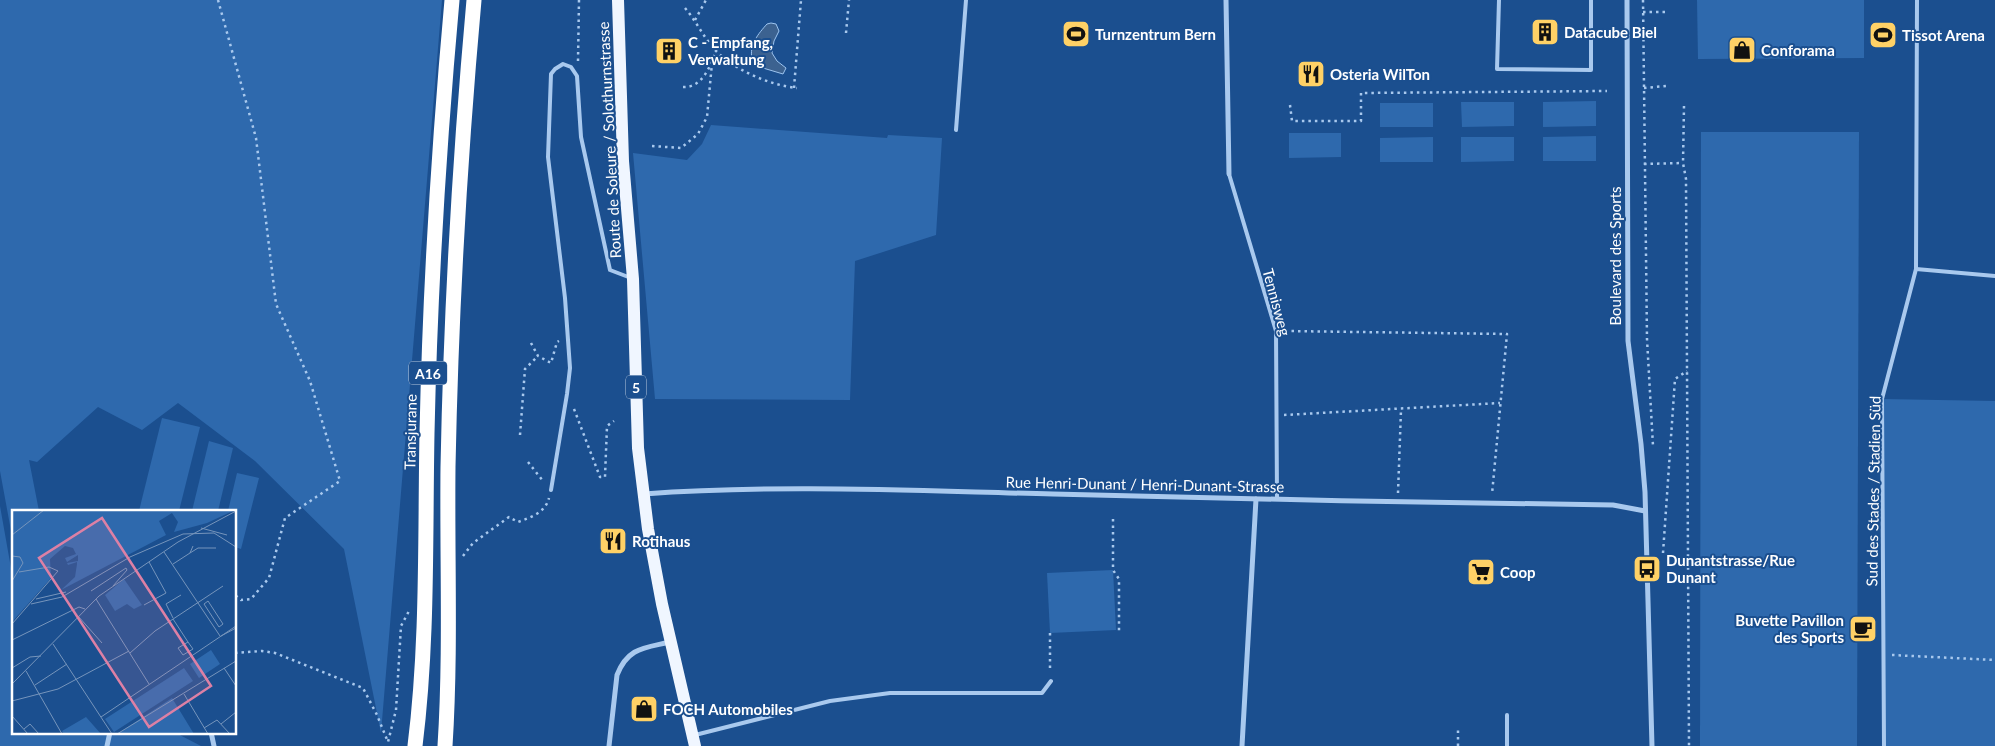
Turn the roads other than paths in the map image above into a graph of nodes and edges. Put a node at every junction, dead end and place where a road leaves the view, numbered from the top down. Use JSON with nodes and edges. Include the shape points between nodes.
{"nodes":[{"id":1,"x":452,"y":0,"type":"edge"},
{"id":2,"x":474,"y":0,"type":"edge"},
{"id":3,"x":618,"y":0,"type":"edge"},
{"id":4,"x":966,"y":0,"type":"edge"},
{"id":5,"x":1226,"y":0,"type":"edge"},
{"id":6,"x":1499,"y":0,"type":"edge"},
{"id":7,"x":1592,"y":0,"type":"edge"},
{"id":8,"x":1627,"y":0,"type":"edge"},
{"id":9,"x":1917,"y":0,"type":"edge"},
{"id":10,"x":956,"y":130,"type":"dead end"},
{"id":11,"x":1228,"y":174,"type":"joint"},
{"id":12,"x":1916,"y":269,"type":"junction"},
{"id":13,"x":1995,"y":276,"type":"edge"},
{"id":14,"x":633,"y":279,"type":"junction"},
{"id":15,"x":551,"y":490,"type":"road end"},
{"id":16,"x":644,"y":494,"type":"junction"},
{"id":17,"x":1256,"y":499,"type":"junction"},
{"id":18,"x":1277,"y":499,"type":"junction"},
{"id":19,"x":1645,"y":512,"type":"junction"},
{"id":20,"x":670,"y":642,"type":"junction"},
{"id":21,"x":1051,"y":681,"type":"road end"},
{"id":22,"x":1507,"y":715,"type":"dead end"},
{"id":23,"x":694,"y":741,"type":"edge"},
{"id":24,"x":415,"y":746,"type":"edge"},
{"id":25,"x":445,"y":746,"type":"edge"},
{"id":26,"x":609,"y":746,"type":"edge"},
{"id":27,"x":1242,"y":746,"type":"edge"},
{"id":28,"x":1507,"y":746,"type":"edge"},
{"id":29,"x":1652,"y":746,"type":"edge"},
{"id":30,"x":1884,"y":746,"type":"edge"}],
"edges":[{"from":1,"to":24,"type":"highway","name":"Transjurane","number":"A16","bridge":true,"via":[[432,274],[424,649]]},
{"from":2,"to":25,"type":"highway","number":"A16","bridge":true,"via":[[460,175],[451,354]]},
{"from":3,"to":14,"type":"main road","name":"Route de Soleure / Solothurnstrasse","number":"5","via":[[623,161]]},
{"from":4,"to":10,"type":"lane"},
{"from":5,"to":11,"type":"street"},
{"from":6,"to":7,"type":"lane","via":[[1498,68],[1591,70]]},
{"from":8,"to":19,"type":"street","name":"Boulevard des Sports","via":[[1628,341],[1641,444]]},
{"from":9,"to":12,"type":"lane","name":"Sud des Stades / Stadien Süd"},
{"from":11,"to":18,"type":"lane","name":"Tennisweg","via":[[1276,331]]},
{"from":12,"to":13,"type":"lane"},
{"from":12,"to":30,"type":"lane","name":"Sud des Stades / Stadien Süd","via":[[1882,399]]},
{"from":14,"to":15,"type":"lane","name":"Route de Soleure / Solothurnstrasse","via":[[610,270],[581,138],[577,76],[571,67],[563,64],[554,68],[551,74],[548,158],[570,368]]},
{"from":14,"to":16,"type":"main road","name":"Route de Soleure / Solothurnstrasse","number":"5","via":[[638,448]]},
{"from":16,"to":17,"type":"street","name":"Rue Henri-Dunant / Henri-Dunant-Strasse","via":[[786,489]]},
{"from":16,"to":20,"type":"main road","name":"Route de Soleure / Solothurnstrasse","number":"5"},
{"from":17,"to":18,"type":"street","name":"Rue Henri-Dunant / Henri-Dunant-Strasse"},
{"from":17,"to":27,"type":"street"},
{"from":18,"to":19,"type":"street","name":"Rue Henri-Dunant / Henri-Dunant-Strasse","via":[[1613,504]]},
{"from":19,"to":29,"type":"street","name":"Boulevard des Sports"},
{"from":20,"to":23,"type":"main road","name":"Route de Soleure / Solothurnstrasse","number":"5"},
{"from":20,"to":26,"type":"street","via":[[633,652],[621,666],[617,675]]},
{"from":21,"to":23,"type":"lane","via":[[1042,693],[890,694],[830,701]]},
{"from":22,"to":28,"type":"lane"}]}
